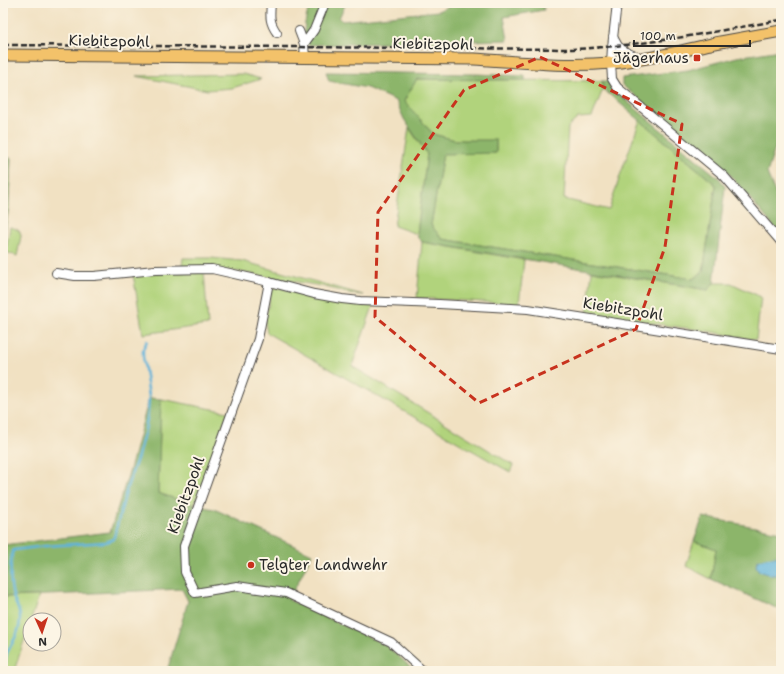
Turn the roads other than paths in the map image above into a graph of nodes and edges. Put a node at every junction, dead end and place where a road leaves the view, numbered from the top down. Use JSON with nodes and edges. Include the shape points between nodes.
{"nodes":[{"id":1,"x":271,"y":3,"type":"edge"},
{"id":2,"x":325,"y":3,"type":"edge"},
{"id":3,"x":617,"y":3,"type":"edge"},
{"id":4,"x":299,"y":31,"type":"dead end"},
{"id":5,"x":781,"y":31,"type":"edge"},
{"id":6,"x":277,"y":33,"type":"dead end"},
{"id":7,"x":613,"y":37,"type":"junction"},
{"id":8,"x":304,"y":44,"type":"junction"},
{"id":9,"x":3,"y":55,"type":"edge"},
{"id":10,"x":305,"y":58,"type":"junction"},
{"id":11,"x":642,"y":59,"type":"junction"},
{"id":12,"x":611,"y":63,"type":"junction"},
{"id":13,"x":781,"y":242,"type":"edge"},
{"id":14,"x":56,"y":273,"type":"dead end"},
{"id":15,"x":269,"y":282,"type":"junction"},
{"id":16,"x":781,"y":349,"type":"edge"},
{"id":17,"x":423,"y":671,"type":"edge"}],
"edges":[{"from":1,"to":6,"type":"street","via":[[271,24]]},
{"from":2,"to":8,"type":"street","via":[[314,30]]},
{"from":3,"to":7,"type":"street"},
{"from":4,"to":8,"type":"street"},
{"from":5,"to":11,"type":"main road","name":"Kiebitzpohl"},
{"from":7,"to":11,"type":"street","via":[[618,46]]},
{"from":7,"to":12,"type":"street"},
{"from":8,"to":10,"type":"street"},
{"from":9,"to":10,"type":"main road","name":"Kiebitzpohl"},
{"from":10,"to":12,"type":"main road","name":"Kiebitzpohl"},
{"from":11,"to":12,"type":"main road","name":"Kiebitzpohl"},
{"from":12,"to":13,"type":"street","via":[[612,79],[617,87],[724,176]]},
{"from":14,"to":15,"type":"street","name":"Kiebitzpohl","via":[[94,276],[155,270],[212,269]]},
{"from":15,"to":16,"type":"street","name":"Kiebitzpohl","via":[[342,299],[528,310]]},
{"from":15,"to":17,"type":"street","name":"Kiebitzpohl","via":[[258,339],[184,546],[185,572],[195,593],[238,586],[286,593],[391,642]]}]}
